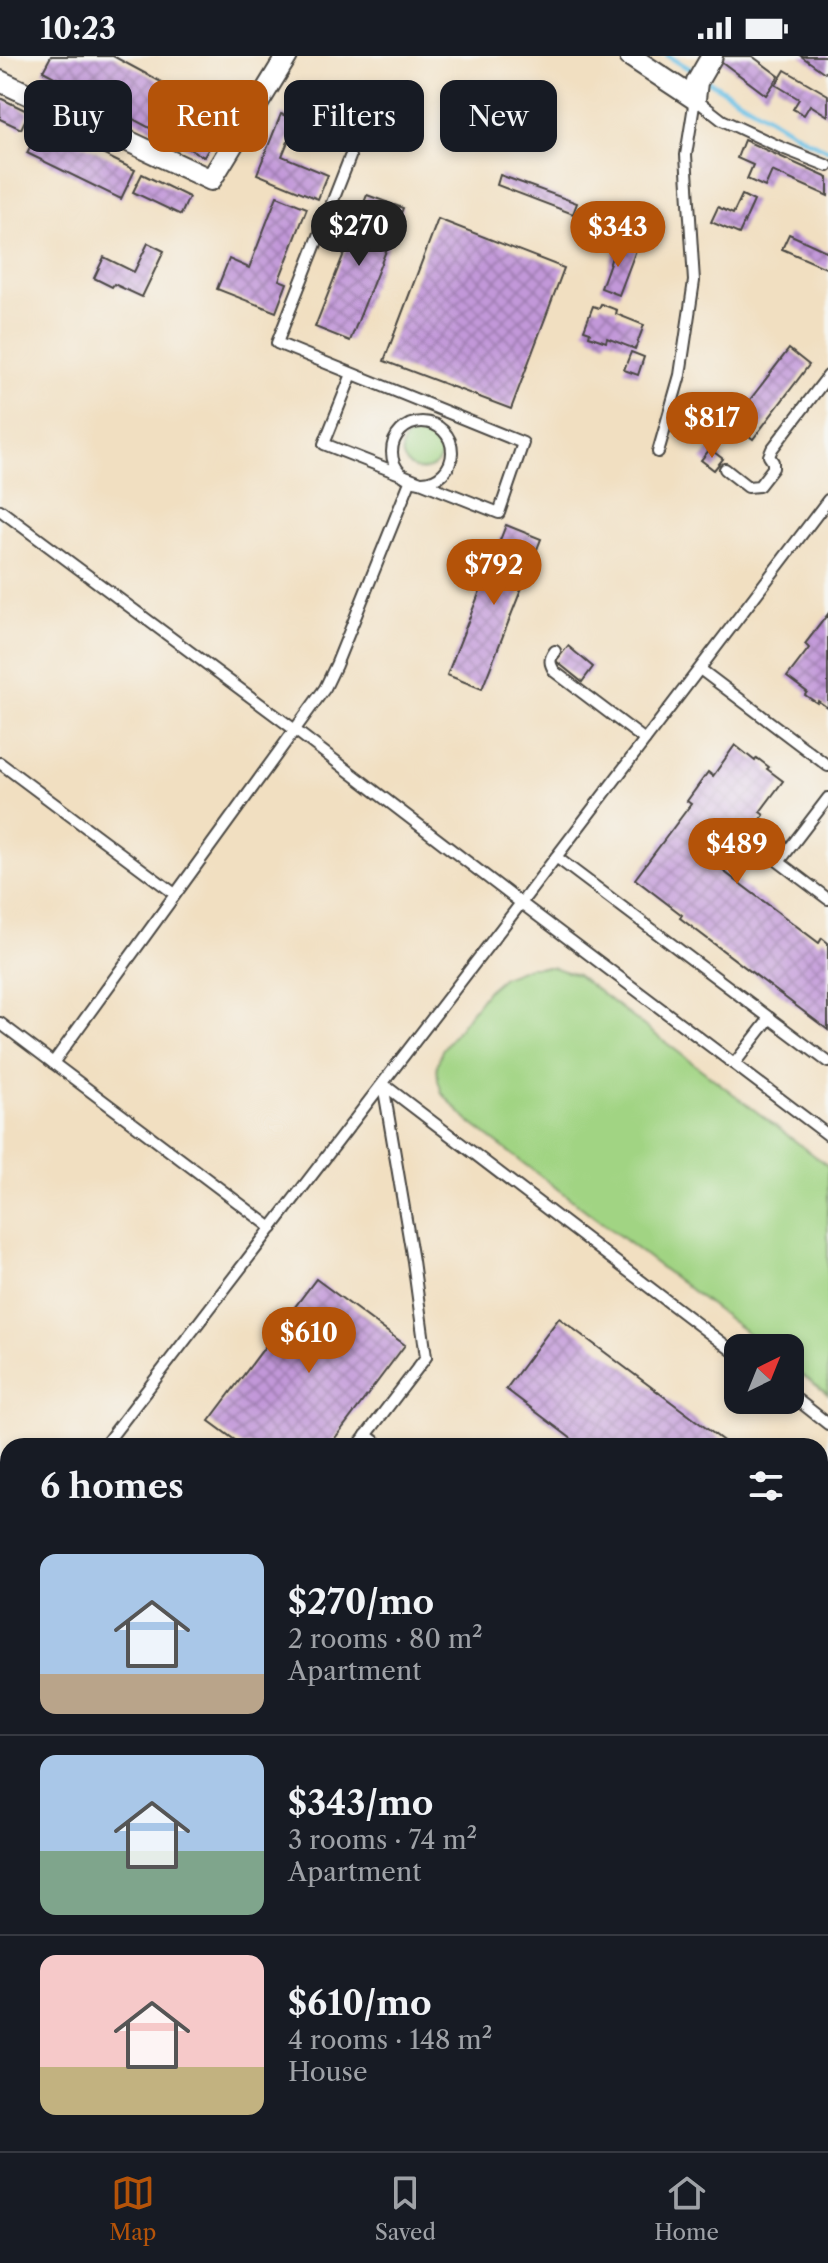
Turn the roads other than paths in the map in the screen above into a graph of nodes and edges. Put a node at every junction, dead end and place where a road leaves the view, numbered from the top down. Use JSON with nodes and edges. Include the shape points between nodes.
{"nodes":[{"id":1,"x":287,"y":56,"type":"edge"},
{"id":2,"x":630,"y":56,"type":"edge"},
{"id":3,"x":702,"y":76,"type":"edge"},
{"id":4,"x":0,"y":81,"type":"edge"},
{"id":5,"x":350,"y":157,"type":"dead end"},
{"id":6,"x":828,"y":166,"type":"edge"},
{"id":7,"x":352,"y":374,"type":"junction"},
{"id":8,"x":828,"y":376,"type":"edge"},
{"id":9,"x":436,"y":408,"type":"junction"},
{"id":10,"x":431,"y":423,"type":"junction"},
{"id":11,"x":658,"y":452,"type":"dead end"},
{"id":12,"x":725,"y":469,"type":"dead end"},
{"id":13,"x":411,"y":479,"type":"junction"},
{"id":14,"x":828,"y":500,"type":"edge"},
{"id":15,"x":0,"y":510,"type":"edge"},
{"id":16,"x":555,"y":651,"type":"dead end"},
{"id":17,"x":700,"y":669,"type":"junction"},
{"id":18,"x":295,"y":730,"type":"junction"},
{"id":19,"x":645,"y":740,"type":"junction"},
{"id":20,"x":0,"y":763,"type":"edge"},
{"id":21,"x":828,"y":766,"type":"edge"},
{"id":22,"x":828,"y":798,"type":"edge"},
{"id":23,"x":556,"y":857,"type":"junction"},
{"id":24,"x":175,"y":894,"type":"junction"},
{"id":25,"x":828,"y":899,"type":"edge"},
{"id":26,"x":521,"y":903,"type":"junction"},
{"id":27,"x":770,"y":1018,"type":"junction"},
{"id":28,"x":0,"y":1023,"type":"edge"},
{"id":29,"x":828,"y":1062,"type":"edge"},
{"id":30,"x":53,"y":1063,"type":"junction"},
{"id":31,"x":734,"y":1064,"type":"junction"},
{"id":32,"x":383,"y":1084,"type":"junction"},
{"id":33,"x":828,"y":1135,"type":"edge"},
{"id":34,"x":272,"y":1228,"type":"junction"},
{"id":35,"x":724,"y":1344,"type":"edge"},
{"id":36,"x":804,"y":1405,"type":"edge"},
{"id":37,"x":828,"y":1424,"type":"edge"},
{"id":38,"x":366,"y":1435,"type":"junction"},
{"id":39,"x":110,"y":1438,"type":"edge"},
{"id":40,"x":364,"y":1438,"type":"edge"},
{"id":41,"x":370,"y":1438,"type":"edge"}],
"edges":[{"from":1,"to":4,"type":"street","via":[[211,180]]},
{"from":2,"to":3,"type":"street"},
{"from":3,"to":6,"type":"lane","via":[[722,120]]},
{"from":3,"to":11,"type":"lane","via":[[686,155],[694,281],[680,375]]},
{"from":5,"to":7,"type":"lane","via":[[277,343]]},
{"from":7,"to":9,"type":"lane"},
{"from":7,"to":13,"type":"lane","via":[[324,444]]},
{"from":8,"to":12,"type":"lane","via":[[772,449],[773,468],[759,486],[748,487]]},
{"from":9,"to":10,"type":"lane"},
{"from":9,"to":13,"type":"lane","via":[[523,443],[499,513]]},
{"from":10,"to":13,"type":"lane","via":[[405,426],[396,436],[393,461]]},
{"from":10,"to":13,"type":"lane","via":[[443,430],[452,455],[437,477]]},
{"from":13,"to":18,"type":"lane","via":[[336,665]]},
{"from":14,"to":17,"type":"lane"},
{"from":15,"to":18,"type":"lane"},
{"from":16,"to":19,"type":"lane","via":[[550,658],[555,672]]},
{"from":17,"to":19,"type":"lane"},
{"from":17,"to":21,"type":"lane"},
{"from":18,"to":24,"type":"lane"},
{"from":18,"to":26,"type":"lane"},
{"from":19,"to":23,"type":"lane"},
{"from":20,"to":24,"type":"lane"},
{"from":22,"to":25,"type":"lane","via":[[779,862]]},
{"from":23,"to":26,"type":"lane"},
{"from":23,"to":27,"type":"lane"},
{"from":24,"to":30,"type":"lane"},
{"from":26,"to":31,"type":"lane"},
{"from":26,"to":32,"type":"lane"},
{"from":27,"to":29,"type":"lane"},
{"from":27,"to":31,"type":"lane"},
{"from":28,"to":30,"type":"lane"},
{"from":30,"to":34,"type":"lane"},
{"from":31,"to":33,"type":"lane"},
{"from":32,"to":34,"type":"lane"},
{"from":32,"to":35,"type":"lane"},
{"from":32,"to":38,"type":"lane","via":[[426,1357]]},
{"from":34,"to":39,"type":"lane"},
{"from":36,"to":37,"type":"lane"},
{"from":38,"to":40,"type":"lane"},
{"from":38,"to":41,"type":"lane"}]}
